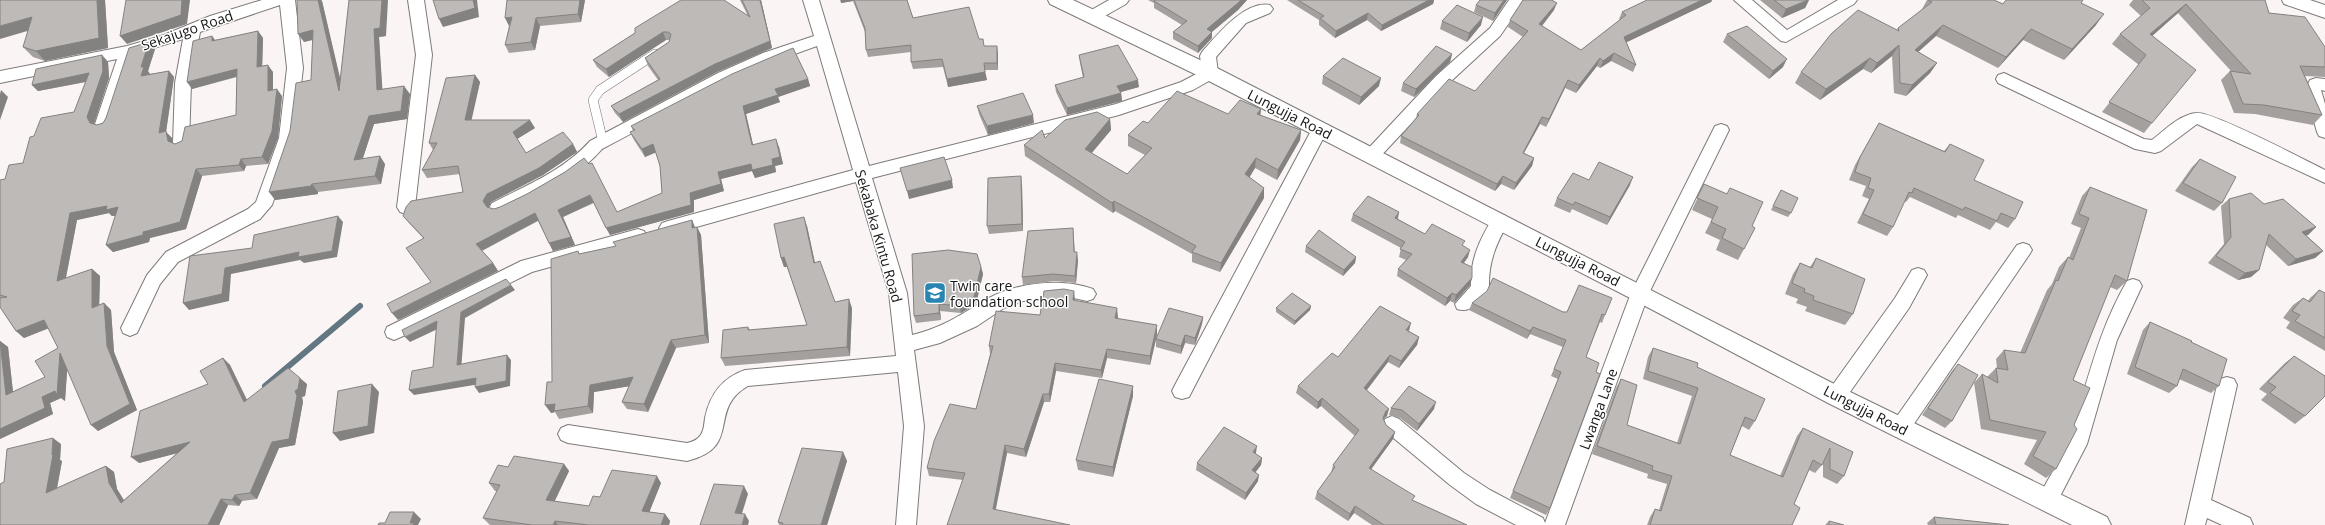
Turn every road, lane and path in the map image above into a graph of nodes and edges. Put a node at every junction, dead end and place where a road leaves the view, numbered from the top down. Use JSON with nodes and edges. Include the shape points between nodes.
{"nodes":[{"id":1,"x":279,"y":0,"type":"edge"},
{"id":2,"x":287,"y":0,"type":"edge"},
{"id":3,"x":416,"y":0,"type":"edge"},
{"id":4,"x":811,"y":0,"type":"edge"},
{"id":5,"x":1057,"y":0,"type":"edge"},
{"id":6,"x":1121,"y":0,"type":"edge"},
{"id":7,"x":1517,"y":0,"type":"edge"},
{"id":8,"x":1742,"y":0,"type":"edge"},
{"id":9,"x":1849,"y":0,"type":"edge"},
{"id":10,"x":2291,"y":0,"type":"edge"},
{"id":11,"x":2318,"y":7,"type":"edge"},
{"id":12,"x":1265,"y":9,"type":"dead end"},
{"id":13,"x":1091,"y":17,"type":"junction"},
{"id":14,"x":2325,"y":27,"type":"edge"},
{"id":15,"x":192,"y":31,"type":"junction"},
{"id":16,"x":822,"y":39,"type":"junction"},
{"id":17,"x":663,"y":49,"type":"edge"},
{"id":18,"x":127,"y":51,"type":"junction"},
{"id":19,"x":1210,"y":73,"type":"junction"},
{"id":20,"x":0,"y":78,"type":"edge"},
{"id":21,"x":2004,"y":79,"type":"dead end"},
{"id":22,"x":2325,"y":85,"type":"edge"},
{"id":23,"x":103,"y":124,"type":"edge"},
{"id":24,"x":1320,"y":130,"type":"junction"},
{"id":25,"x":1721,"y":130,"type":"dead end"},
{"id":26,"x":2325,"y":132,"type":"edge"},
{"id":27,"x":603,"y":142,"type":"junction"},
{"id":28,"x":181,"y":143,"type":"edge"},
{"id":29,"x":1371,"y":156,"type":"junction"},
{"id":30,"x":862,"y":174,"type":"junction"},
{"id":31,"x":2325,"y":177,"type":"edge"},
{"id":32,"x":406,"y":207,"type":"edge"},
{"id":33,"x":498,"y":208,"type":"edge"},
{"id":34,"x":1500,"y":222,"type":"junction"},
{"id":35,"x":2023,"y":250,"type":"dead end"},
{"id":36,"x":1918,"y":275,"type":"dead end"},
{"id":37,"x":2133,"y":286,"type":"dead end"},
{"id":38,"x":1640,"y":293,"type":"junction"},
{"id":39,"x":1087,"y":294,"type":"dead end"},
{"id":40,"x":1464,"y":304,"type":"dead end"},
{"id":41,"x":130,"y":328,"type":"dead end"},
{"id":42,"x":394,"y":332,"type":"dead end"},
{"id":43,"x":905,"y":354,"type":"junction"},
{"id":44,"x":2227,"y":385,"type":"dead end"},
{"id":45,"x":1182,"y":391,"type":"dead end"},
{"id":46,"x":1836,"y":396,"type":"junction"},
{"id":47,"x":1392,"y":425,"type":"dead end"},
{"id":48,"x":1900,"y":428,"type":"junction"},
{"id":49,"x":568,"y":434,"type":"dead end"},
{"id":50,"x":2047,"y":501,"type":"junction"},
{"id":51,"x":2199,"y":504,"type":"junction"},
{"id":52,"x":906,"y":525,"type":"edge"},
{"id":53,"x":1536,"y":525,"type":"edge"},
{"id":54,"x":1556,"y":525,"type":"edge"},
{"id":55,"x":2098,"y":525,"type":"edge"},
{"id":56,"x":2195,"y":525,"type":"edge"},
{"id":57,"x":2243,"y":525,"type":"edge"}],
"edges":[{"from":1,"to":15,"type":"street","name":"Sekajugo Road","via":[[215,20]]},
{"from":2,"to":41,"type":"street","via":[[295,68],[287,138],[263,205],[254,214],[172,257],[153,280]]},
{"from":3,"to":32,"type":"street","via":[[424,55]]},
{"from":4,"to":16,"type":"street","name":"Sekabaka Kintu Road"},
{"from":5,"to":13,"type":"street","name":"Lungujja Road"},
{"from":6,"to":13,"type":"street"},
{"from":7,"to":29,"type":"street","via":[[1495,32],[1442,80]]},
{"from":8,"to":9,"type":"street","via":[[1786,37]]},
{"from":10,"to":11,"type":"street"},
{"from":11,"to":14,"type":"street"},
{"from":12,"to":19,"type":"street","via":[[1241,19],[1226,34],[1208,56]]},
{"from":13,"to":19,"type":"street","name":"Lungujja Road"},
{"from":15,"to":18,"type":"street","name":"Sekajugo Road"},
{"from":15,"to":28,"type":"street","via":[[183,83]]},
{"from":16,"to":27,"type":"street","via":[[769,57],[724,77]]},
{"from":16,"to":30,"type":"street","name":"Sekabaka Kintu Road"},
{"from":17,"to":27,"type":"lane","via":[[600,90],[593,100]]},
{"from":18,"to":20,"type":"street","name":"Sekajugo Road"},
{"from":18,"to":23,"type":"street"},
{"from":19,"to":24,"type":"street","name":"Lungujja Road"},
{"from":19,"to":30,"type":"street","via":[[1187,86],[1119,109]]},
{"from":21,"to":31,"type":"street","via":[[2141,145],[2155,147],[2188,121],[2197,118],[2215,124]]},
{"from":22,"to":26,"type":"street","via":[[2316,84],[2313,90]]},
{"from":24,"to":29,"type":"street","name":"Lungujja Road"},
{"from":24,"to":45,"type":"street"},
{"from":25,"to":38,"type":"street","name":"Lwanga Lane"},
{"from":27,"to":33,"type":"street","via":[[596,145],[586,158],[557,178]]},
{"from":29,"to":34,"type":"street","name":"Lungujja Road"},
{"from":30,"to":42,"type":"street","via":[[527,266]]},
{"from":30,"to":43,"type":"street","name":"Sekabaka Kintu Road","via":[[898,293]]},
{"from":34,"to":38,"type":"street","name":"Lungujja Road"},
{"from":34,"to":40,"type":"street","via":[[1484,246],[1479,270],[1480,289]]},
{"from":35,"to":48,"type":"street"},
{"from":36,"to":46,"type":"street","via":[[1902,303]]},
{"from":37,"to":50,"type":"street","via":[[2122,304],[2093,387],[2079,437]]},
{"from":38,"to":46,"type":"street","name":"Lungujja Road"},
{"from":38,"to":54,"type":"street","name":"Lwanga Lane"},
{"from":39,"to":43,"type":"street","via":[[1065,289],[1023,294],[997,303],[970,321]]},
{"from":43,"to":49,"type":"street","via":[[746,378],[732,385],[722,396],[708,444],[698,451],[687,452]]},
{"from":43,"to":52,"type":"street","name":"Sekabaka Kintu Road","via":[[914,426]]},
{"from":44,"to":51,"type":"street"},
{"from":46,"to":48,"type":"street","name":"Lungujja Road"},
{"from":47,"to":53,"type":"street","via":[[1457,479],[1483,497]]},
{"from":48,"to":50,"type":"street","name":"Lungujja Road"},
{"from":50,"to":55,"type":"street","name":"Lungujja Road"},
{"from":51,"to":56,"type":"street"},
{"from":51,"to":57,"type":"street"}]}
